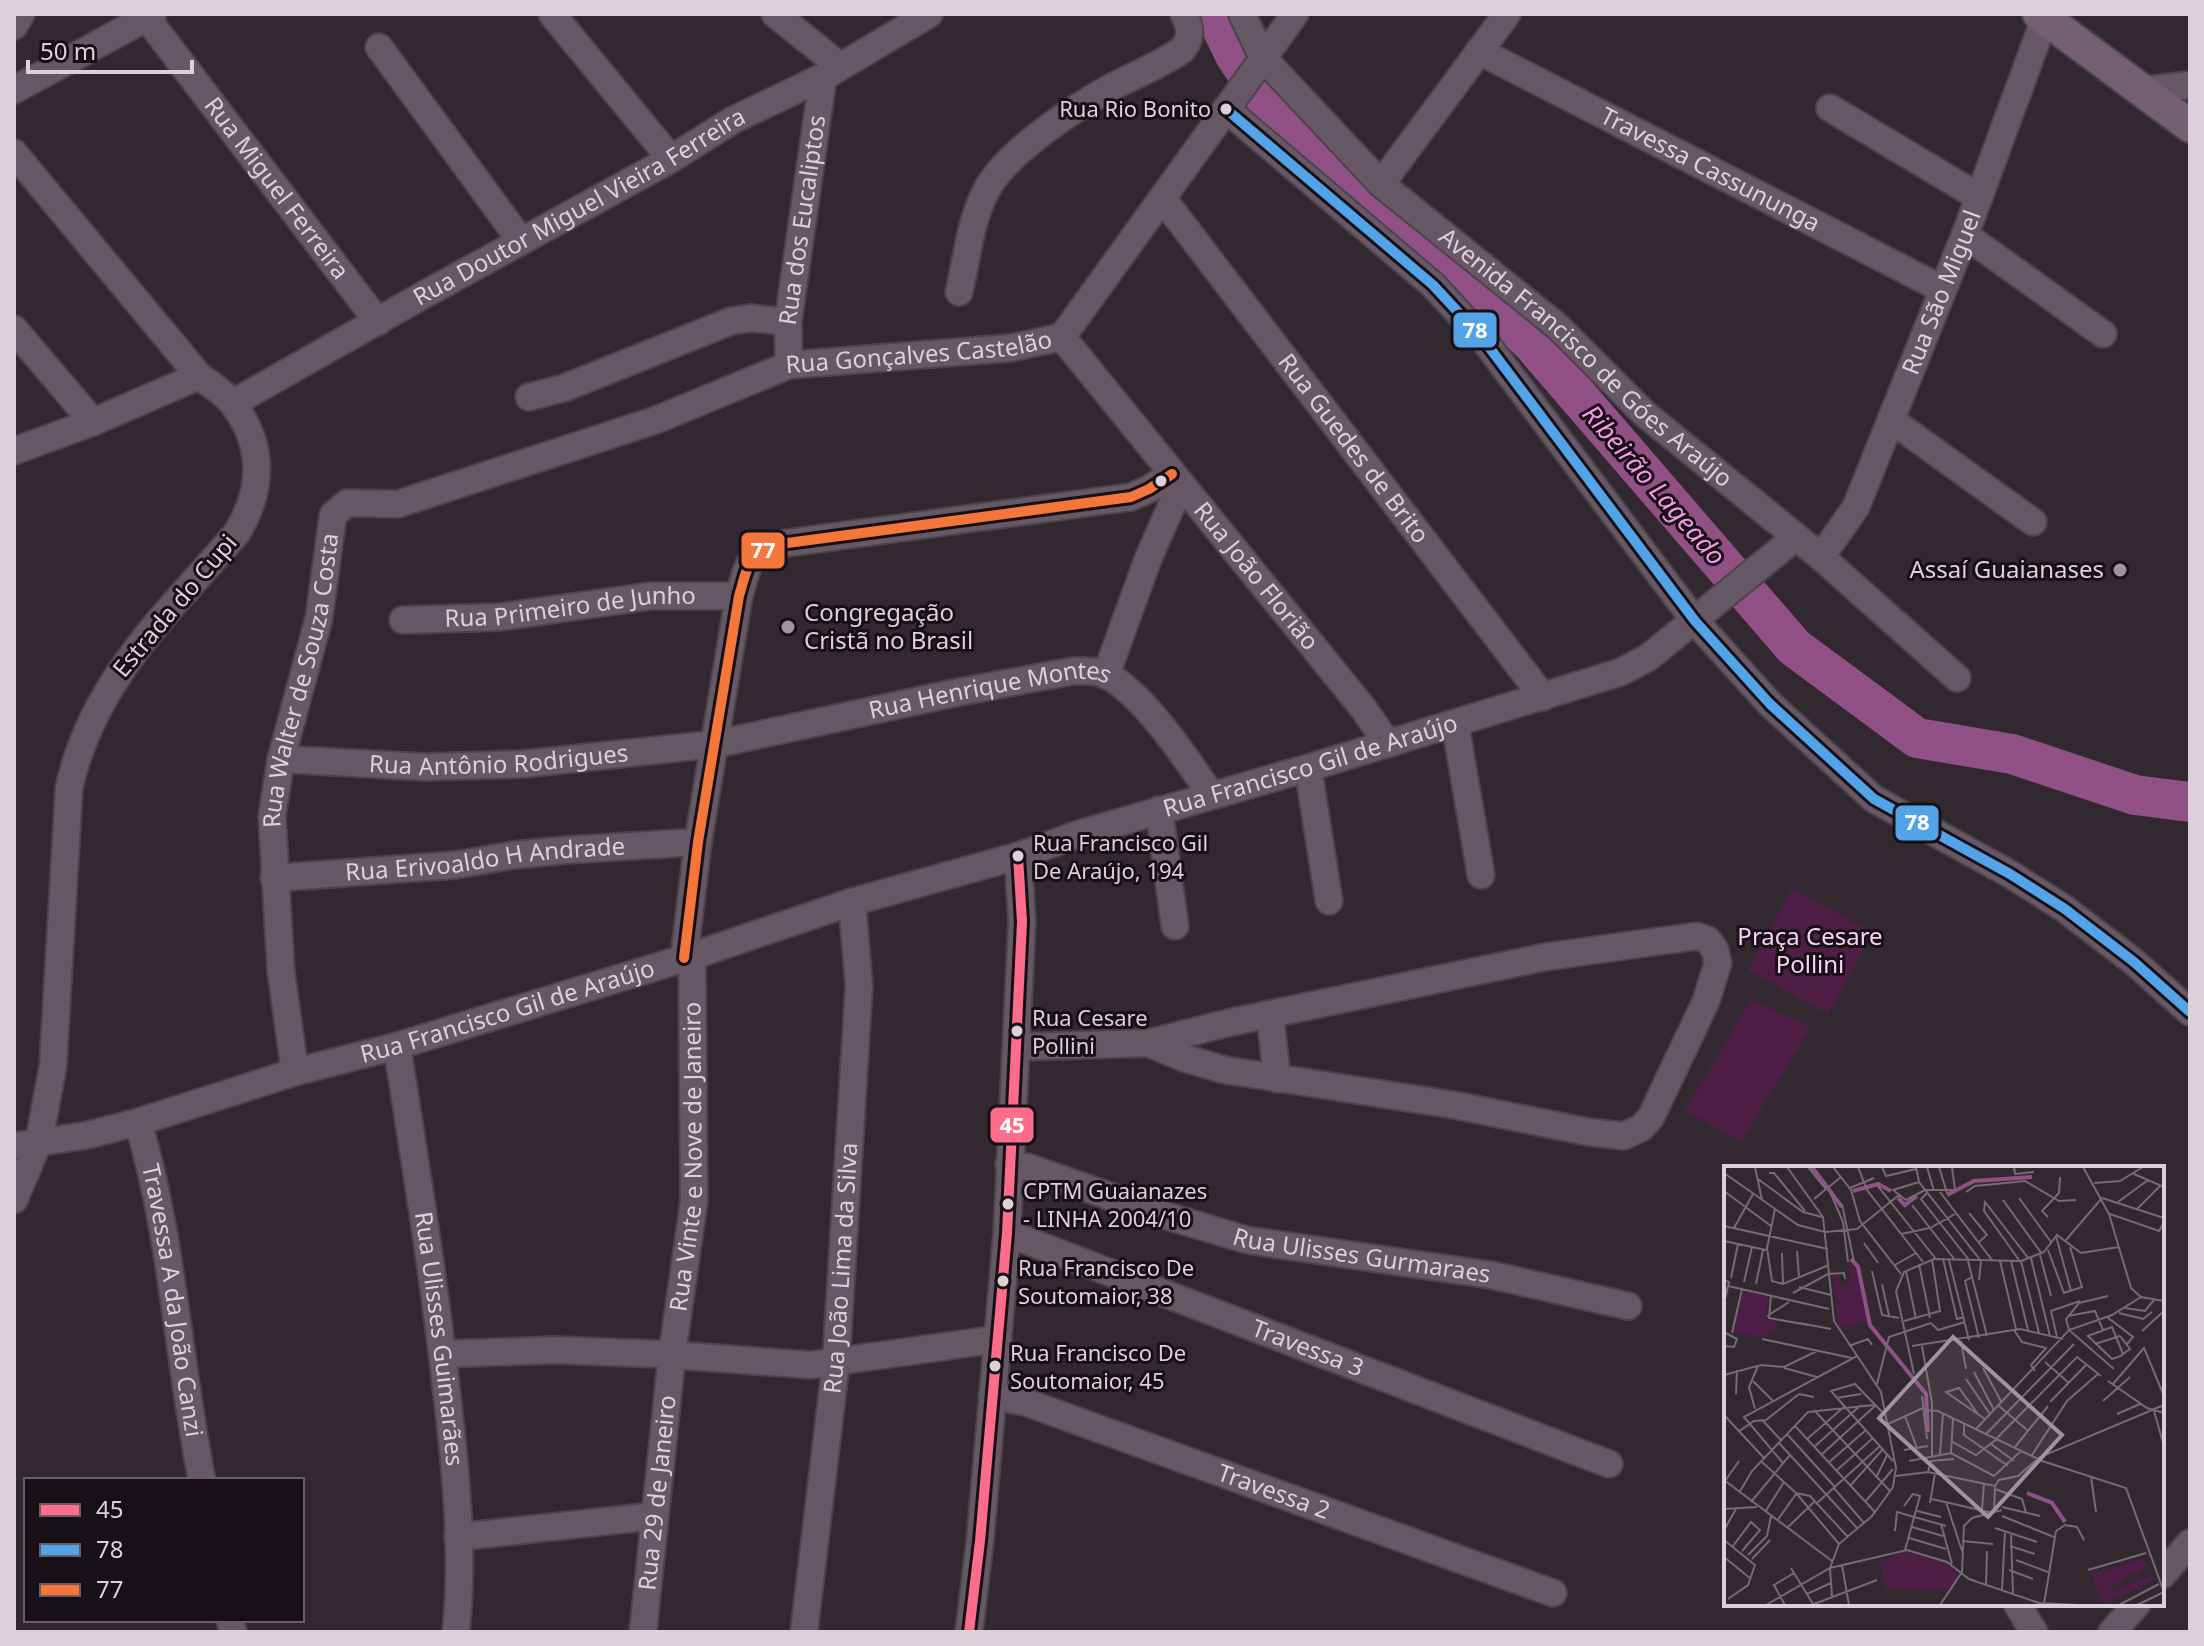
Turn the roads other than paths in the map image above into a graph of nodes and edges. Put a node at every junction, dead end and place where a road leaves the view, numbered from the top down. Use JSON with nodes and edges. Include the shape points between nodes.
{"nodes":[{"id":1,"x":21,"y":14,"type":"edge"},
{"id":2,"x":552,"y":14,"type":"edge"},
{"id":3,"x":775,"y":14,"type":"edge"},
{"id":4,"x":929,"y":14,"type":"edge"},
{"id":5,"x":1184,"y":14,"type":"edge"},
{"id":6,"x":1242,"y":14,"type":"edge"},
{"id":7,"x":1295,"y":14,"type":"edge"},
{"id":8,"x":1507,"y":14,"type":"edge"},
{"id":9,"x":150,"y":16,"type":"edge"},
{"id":10,"x":2042,"y":16,"type":"edge"},
{"id":11,"x":14,"y":26,"type":"edge"},
{"id":12,"x":379,"y":47,"type":"dead end"},
{"id":13,"x":1479,"y":51,"type":"junction"},
{"id":14,"x":1258,"y":65,"type":"junction"},
{"id":15,"x":832,"y":72,"type":"junction"},
{"id":16,"x":2190,"y":85,"type":"edge"},
{"id":17,"x":14,"y":90,"type":"edge"},
{"id":18,"x":2143,"y":90,"type":"junction"},
{"id":19,"x":1230,"y":105,"type":"junction"},
{"id":20,"x":1830,"y":108,"type":"dead end"},
{"id":21,"x":2190,"y":126,"type":"edge"},
{"id":22,"x":14,"y":153,"type":"edge"},
{"id":23,"x":671,"y":159,"type":"junction"},
{"id":24,"x":1381,"y":184,"type":"junction"},
{"id":25,"x":1979,"y":197,"type":"junction"},
{"id":26,"x":1163,"y":199,"type":"junction"},
{"id":27,"x":1965,"y":235,"type":"junction"},
{"id":28,"x":521,"y":241,"type":"junction"},
{"id":29,"x":1942,"y":289,"type":"junction"},
{"id":30,"x":959,"y":292,"type":"dead end"},
{"id":31,"x":378,"y":322,"type":"junction"},
{"id":32,"x":788,"y":322,"type":"junction"},
{"id":33,"x":14,"y":329,"type":"edge"},
{"id":34,"x":2103,"y":334,"type":"dead end"},
{"id":35,"x":1062,"y":337,"type":"junction"},
{"id":36,"x":782,"y":369,"type":"junction"},
{"id":37,"x":199,"y":376,"type":"junction"},
{"id":38,"x":529,"y":397,"type":"dead end"},
{"id":39,"x":233,"y":403,"type":"junction"},
{"id":40,"x":1891,"y":420,"type":"junction"},
{"id":41,"x":93,"y":422,"type":"junction"},
{"id":42,"x":14,"y":451,"type":"edge"},
{"id":43,"x":1177,"y":479,"type":"junction"},
{"id":44,"x":2033,"y":522,"type":"dead end"},
{"id":45,"x":1796,"y":537,"type":"junction"},
{"id":46,"x":1821,"y":557,"type":"junction"},
{"id":47,"x":739,"y":596,"type":"junction"},
{"id":48,"x":403,"y":620,"type":"dead end"},
{"id":49,"x":1695,"y":621,"type":"junction"},
{"id":50,"x":1106,"y":675,"type":"junction"},
{"id":51,"x":1957,"y":678,"type":"dead end"},
{"id":52,"x":1543,"y":697,"type":"junction"},
{"id":53,"x":1455,"y":723,"type":"junction"},
{"id":54,"x":716,"y":744,"type":"junction"},
{"id":55,"x":1388,"y":744,"type":"junction"},
{"id":56,"x":281,"y":759,"type":"junction"},
{"id":57,"x":1308,"y":768,"type":"junction"},
{"id":58,"x":1211,"y":795,"type":"junction"},
{"id":59,"x":1159,"y":810,"type":"junction"},
{"id":60,"x":698,"y":842,"type":"junction"},
{"id":61,"x":1018,"y":856,"type":"junction"},
{"id":62,"x":1481,"y":875,"type":"dead end"},
{"id":63,"x":274,"y":878,"type":"junction"},
{"id":64,"x":1329,"y":901,"type":"dead end"},
{"id":65,"x":852,"y":902,"type":"junction"},
{"id":66,"x":1175,"y":926,"type":"dead end"},
{"id":67,"x":688,"y":957,"type":"junction"},
{"id":68,"x":2190,"y":1012,"type":"edge"},
{"id":69,"x":1270,"y":1014,"type":"junction"},
{"id":70,"x":1148,"y":1043,"type":"junction"},
{"id":71,"x":397,"y":1046,"type":"junction"},
{"id":72,"x":1016,"y":1047,"type":"junction"},
{"id":73,"x":295,"y":1072,"type":"junction"},
{"id":74,"x":1277,"y":1079,"type":"junction"},
{"id":75,"x":138,"y":1122,"type":"junction"},
{"id":76,"x":26,"y":1143,"type":"edge"},
{"id":77,"x":1009,"y":1164,"type":"junction"},
{"id":78,"x":14,"y":1200,"type":"edge"},
{"id":79,"x":1007,"y":1233,"type":"junction"},
{"id":80,"x":1628,"y":1306,"type":"dead end"},
{"id":81,"x":998,"y":1339,"type":"junction"},
{"id":82,"x":443,"y":1354,"type":"junction"},
{"id":83,"x":672,"y":1355,"type":"junction"},
{"id":84,"x":836,"y":1362,"type":"junction"},
{"id":85,"x":992,"y":1396,"type":"junction"},
{"id":86,"x":1609,"y":1464,"type":"dead end"},
{"id":87,"x":202,"y":1478,"type":"edge"},
{"id":88,"x":655,"y":1516,"type":"junction"},
{"id":89,"x":458,"y":1537,"type":"junction"},
{"id":90,"x":2190,"y":1543,"type":"edge"},
{"id":91,"x":2164,"y":1573,"type":"edge"},
{"id":92,"x":1553,"y":1593,"type":"dead end"},
{"id":93,"x":2018,"y":1606,"type":"edge"},
{"id":94,"x":2135,"y":1606,"type":"edge"},
{"id":95,"x":2117,"y":1630,"type":"edge"},
{"id":96,"x":456,"y":1632,"type":"edge"},
{"id":97,"x":643,"y":1632,"type":"edge"},
{"id":98,"x":804,"y":1632,"type":"edge"},
{"id":99,"x":969,"y":1632,"type":"edge"},
{"id":100,"x":2034,"y":1632,"type":"edge"}],
"edges":[{"from":1,"to":11,"type":"street"},
{"from":2,"to":23,"type":"street"},
{"from":3,"to":15,"type":"street"},
{"from":4,"to":15,"type":"street","name":"Rua Doutor Miguel Vieira Ferreira"},
{"from":5,"to":30,"type":"street","via":[[1191,33],[1182,50],[1110,88],[1003,164],[985,191]]},
{"from":6,"to":14,"type":"street","name":"Avenida Francisco de Góes Araújo"},
{"from":7,"to":14,"type":"street","name":"Rua Gonçalves Castelão"},
{"from":8,"to":13,"type":"street"},
{"from":9,"to":17,"type":"street"},
{"from":9,"to":31,"type":"street","name":"Rua Miguel Ferreira"},
{"from":10,"to":18,"type":"main road"},
{"from":10,"to":25,"type":"street","name":"Rua São Miguel"},
{"from":12,"to":28,"type":"street"},
{"from":13,"to":24,"type":"street"},
{"from":13,"to":29,"type":"street","name":"Travessa Cassununga"},
{"from":14,"to":19,"type":"street","name":"Rua Gonçalves Castelão"},
{"from":14,"to":24,"type":"street","name":"Avenida Francisco de Góes Araújo"},
{"from":15,"to":23,"type":"street","name":"Rua Doutor Miguel Vieira Ferreira","via":[[733,120]]},
{"from":15,"to":32,"type":"street","name":"Rua dos Eucaliptos"},
{"from":16,"to":18,"type":"street"},
{"from":18,"to":21,"type":"main road"},
{"from":19,"to":26,"type":"street","name":"Rua Gonçalves Castelão"},
{"from":19,"to":49,"type":"street","name":"Avenida Francisco de Góes Araújo","via":[[1433,285],[1483,339]]},
{"from":20,"to":25,"type":"street"},
{"from":22,"to":37,"type":"street","name":"Estrada do Cupi"},
{"from":23,"to":28,"type":"street","name":"Rua Doutor Miguel Vieira Ferreira"},
{"from":24,"to":45,"type":"street","name":"Avenida Francisco de Góes Araújo","via":[[1557,326],[1645,414]]},
{"from":25,"to":27,"type":"street","name":"Rua São Miguel"},
{"from":26,"to":35,"type":"street","name":"Rua Gonçalves Castelão"},
{"from":26,"to":52,"type":"street","name":"Rua Guedes de Brito"},
{"from":27,"to":29,"type":"street","name":"Rua São Miguel"},
{"from":27,"to":34,"type":"street"},
{"from":28,"to":31,"type":"street","name":"Rua Doutor Miguel Vieira Ferreira"},
{"from":29,"to":40,"type":"street","name":"Rua São Miguel"},
{"from":31,"to":39,"type":"street","name":"Rua Doutor Miguel Vieira Ferreira"},
{"from":32,"to":36,"type":"street","name":"Rua dos Eucaliptos"},
{"from":32,"to":38,"type":"street","via":[[731,321]]},
{"from":33,"to":41,"type":"street"},
{"from":35,"to":36,"type":"street","name":"Rua Gonçalves Castelão","via":[[1010,348]]},
{"from":35,"to":43,"type":"street","name":"Rua João Florião"},
{"from":36,"to":56,"type":"street","name":"Rua Walter de Souza Costa","via":[[656,420],[398,504],[342,506],[333,515],[319,618]]},
{"from":37,"to":39,"type":"street","name":"Estrada do Cupi"},
{"from":37,"to":41,"type":"street"},
{"from":39,"to":76,"type":"street","name":"Estrada do Cupi","via":[[251,438],[258,471],[249,513],[119,671],[90,719],[76,756],[69,788],[53,1066]]},
{"from":40,"to":44,"type":"street"},
{"from":40,"to":46,"type":"street","name":"Rua São Miguel","via":[[1856,507]]},
{"from":41,"to":42,"type":"street"},
{"from":43,"to":47,"type":"street","name":"Rua Vinte e Nove de Janeiro","via":[[1131,497],[764,548],[749,560]]},
{"from":43,"to":50,"type":"street"},
{"from":43,"to":55,"type":"street","name":"Rua João Florião"},
{"from":45,"to":46,"type":"street","name":"Avenida Francisco de Góes Araújo"},
{"from":45,"to":49,"type":"street","name":"Rua Francisco Gil de Araújo"},
{"from":46,"to":51,"type":"street","name":"Avenida Francisco de Góes Araújo"},
{"from":47,"to":48,"type":"street","name":"Rua Primeiro de Junho","via":[[651,596],[500,617]]},
{"from":47,"to":54,"type":"street","name":"Rua Vinte e Nove de Janeiro"},
{"from":49,"to":52,"type":"street","name":"Rua Francisco Gil de Araújo","via":[[1621,672]]},
{"from":49,"to":68,"type":"street","name":"Avenida Francisco de Góes Araújo","via":[[1770,704],[1874,799],[2065,909]]},
{"from":50,"to":54,"type":"street","name":"Rua Henrique Montes","via":[[1073,671]]},
{"from":50,"to":58,"type":"street","name":"Rua Henrique Montes","via":[[1135,697],[1165,731]]},
{"from":52,"to":53,"type":"street","name":"Rua Francisco Gil de Araújo"},
{"from":53,"to":55,"type":"street","name":"Rua Francisco Gil de Araújo"},
{"from":53,"to":62,"type":"street"},
{"from":54,"to":56,"type":"street","name":"Rua Antônio Rodrigues","via":[[523,764],[424,767]]},
{"from":54,"to":60,"type":"street","name":"Rua Vinte e Nove de Janeiro"},
{"from":55,"to":57,"type":"street","name":"Rua Francisco Gil de Araújo"},
{"from":56,"to":63,"type":"street","name":"Rua Walter de Souza Costa","via":[[272,816]]},
{"from":57,"to":58,"type":"street","name":"Rua Francisco Gil de Araújo"},
{"from":57,"to":64,"type":"street"},
{"from":58,"to":59,"type":"street","name":"Rua Francisco Gil de Araújo"},
{"from":59,"to":61,"type":"street","name":"Rua Francisco Gil de Araújo"},
{"from":59,"to":66,"type":"street"},
{"from":60,"to":63,"type":"street","name":"Rua Erivoaldo H Andrade"},
{"from":60,"to":67,"type":"street","name":"Rua Vinte e Nove de Janeiro"},
{"from":61,"to":65,"type":"street","name":"Rua Francisco Gil de Araújo"},
{"from":61,"to":72,"type":"street","via":[[1022,922]]},
{"from":63,"to":73,"type":"street","name":"Rua Walter de Souza Costa"},
{"from":65,"to":67,"type":"street","name":"Rua Francisco Gil de Araújo"},
{"from":65,"to":84,"type":"street","name":"Rua João Lima da Silva","via":[[859,986]]},
{"from":67,"to":71,"type":"street","name":"Rua Francisco Gil de Araújo"},
{"from":67,"to":83,"type":"street","name":"Rua Vinte e Nove de Janeiro","via":[[694,1201]]},
{"from":69,"to":70,"type":"street"},
{"from":69,"to":74,"type":"street"},
{"from":69,"to":74,"type":"street","via":[[1545,957],[1697,936],[1708,940],[1718,963],[1706,1001],[1651,1117],[1624,1136]]},
{"from":70,"to":72,"type":"street"},
{"from":70,"to":74,"type":"street","via":[[1225,1070]]},
{"from":71,"to":73,"type":"street","name":"Rua Francisco Gil de Araújo"},
{"from":71,"to":82,"type":"street","name":"Rua Ulisses Guimarães"},
{"from":72,"to":77,"type":"street"},
{"from":73,"to":75,"type":"street","name":"Rua Francisco Gil de Araújo"},
{"from":75,"to":76,"type":"street","name":"Rua Francisco Gil de Araújo"},
{"from":75,"to":87,"type":"street","name":"Travessa A da João Canzi","via":[[157,1191]]},
{"from":76,"to":78,"type":"street","name":"Estrada do Cupi"},
{"from":77,"to":79,"type":"street"},
{"from":77,"to":80,"type":"street","name":"Rua Ulisses Gurmaraes","via":[[1247,1240],[1491,1275]]},
{"from":79,"to":81,"type":"street"},
{"from":79,"to":86,"type":"street","name":"Travessa 3"},
{"from":81,"to":84,"type":"street"},
{"from":81,"to":85,"type":"street"},
{"from":82,"to":83,"type":"street","via":[[554,1350]]},
{"from":82,"to":89,"type":"street","name":"Rua Ulisses Guimarães"},
{"from":83,"to":84,"type":"street","via":[[811,1365]]},
{"from":83,"to":88,"type":"street","name":"Rua 29 de Janeiro"},
{"from":84,"to":98,"type":"street","name":"Rua João Lima da Silva"},
{"from":85,"to":92,"type":"street","name":"Travessa 2","via":[[1025,1402]]},
{"from":85,"to":99,"type":"street"},
{"from":88,"to":89,"type":"street"},
{"from":88,"to":97,"type":"street","name":"Rua 29 de Janeiro"},
{"from":89,"to":96,"type":"street","name":"Rua Ulisses Guimarães"},
{"from":90,"to":91,"type":"street"},
{"from":93,"to":100,"type":"street"},
{"from":94,"to":95,"type":"street"}]}
